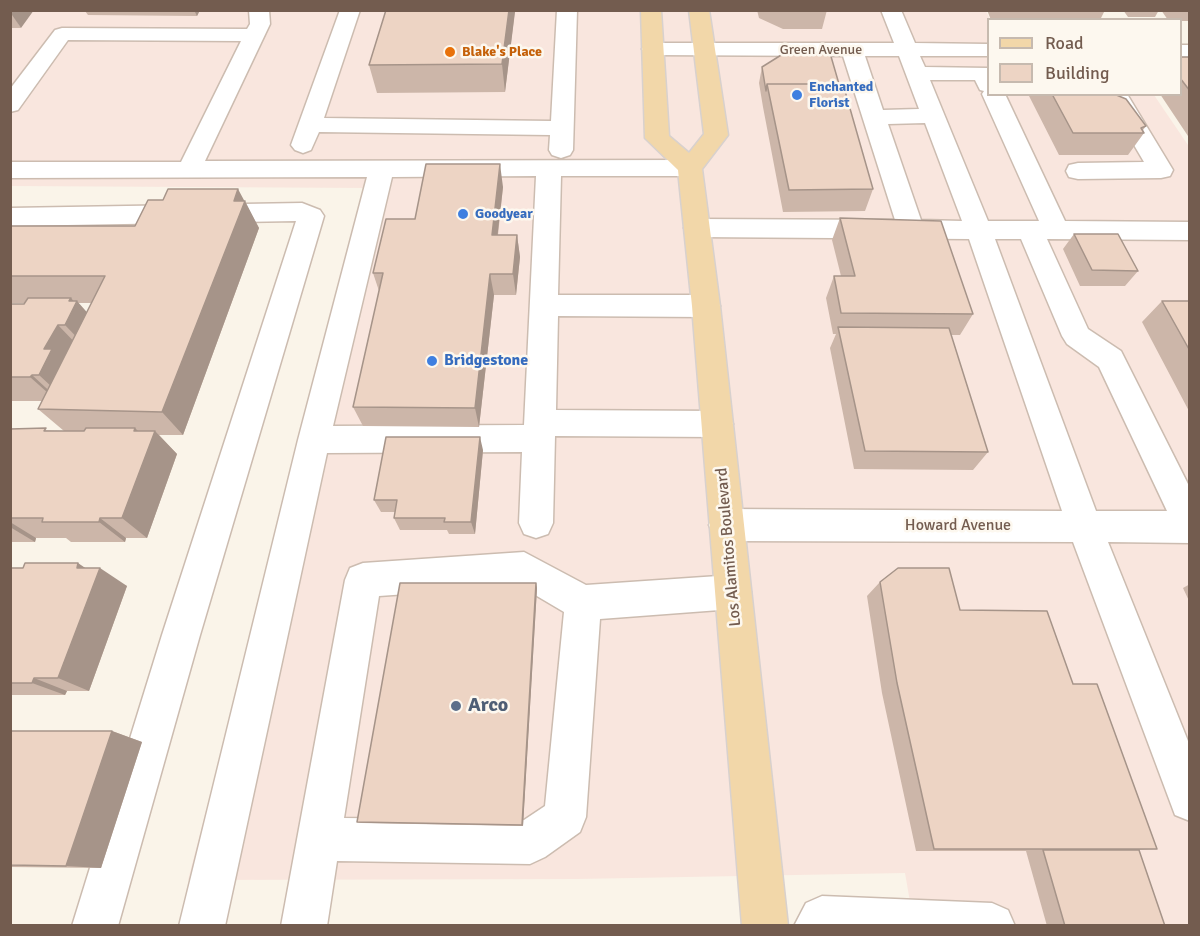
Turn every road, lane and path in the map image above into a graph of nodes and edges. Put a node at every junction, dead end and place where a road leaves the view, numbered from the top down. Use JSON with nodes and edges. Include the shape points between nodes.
{"nodes":[{"id":1,"x":259,"y":10,"type":"edge"},
{"id":2,"x":350,"y":10,"type":"edge"},
{"id":3,"x":567,"y":10,"type":"edge"},
{"id":4,"x":651,"y":10,"type":"edge"},
{"id":5,"x":699,"y":10,"type":"edge"},
{"id":6,"x":891,"y":10,"type":"edge"},
{"id":7,"x":254,"y":35,"type":"junction"},
{"id":8,"x":653,"y":49,"type":"junction"},
{"id":9,"x":852,"y":50,"type":"junction"},
{"id":10,"x":987,"y":50,"type":"edge"},
{"id":11,"x":704,"y":51,"type":"junction"},
{"id":12,"x":911,"y":62,"type":"junction"},
{"id":13,"x":987,"y":82,"type":"edge"},
{"id":14,"x":994,"y":96,"type":"edge"},
{"id":15,"x":1116,"y":96,"type":"edge"},
{"id":16,"x":10,"y":105,"type":"edge"},
{"id":17,"x":933,"y":116,"type":"junction"},
{"id":18,"x":874,"y":117,"type":"junction"},
{"id":19,"x":310,"y":125,"type":"junction"},
{"id":20,"x":562,"y":128,"type":"junction"},
{"id":21,"x":690,"y":168,"type":"junction"},
{"id":22,"x":381,"y":169,"type":"junction"},
{"id":23,"x":555,"y":169,"type":"junction"},
{"id":24,"x":10,"y":170,"type":"edge"},
{"id":25,"x":189,"y":170,"type":"junction"},
{"id":26,"x":294,"y":170,"type":"junction"},
{"id":27,"x":1078,"y":171,"type":"dead end"},
{"id":28,"x":10,"y":217,"type":"edge"},
{"id":29,"x":697,"y":228,"type":"junction"},
{"id":30,"x":911,"y":230,"type":"junction"},
{"id":31,"x":979,"y":230,"type":"junction"},
{"id":32,"x":1043,"y":230,"type":"junction"},
{"id":33,"x":1190,"y":231,"type":"edge"},
{"id":34,"x":544,"y":305,"type":"junction"},
{"id":35,"x":706,"y":306,"type":"junction"},
{"id":36,"x":717,"y":424,"type":"junction"},
{"id":37,"x":539,"y":431,"type":"junction"},
{"id":38,"x":314,"y":440,"type":"junction"},
{"id":39,"x":536,"y":523,"type":"dead end"},
{"id":40,"x":726,"y":525,"type":"junction"},
{"id":41,"x":1190,"y":526,"type":"edge"},
{"id":42,"x":1085,"y":527,"type":"junction"},
{"id":43,"x":733,"y":592,"type":"junction"},
{"id":44,"x":584,"y":603,"type":"junction"},
{"id":45,"x":1190,"y":800,"type":"edge"},
{"id":46,"x":319,"y":839,"type":"junction"},
{"id":47,"x":95,"y":926,"type":"edge"},
{"id":48,"x":202,"y":926,"type":"edge"},
{"id":49,"x":303,"y":926,"type":"edge"},
{"id":50,"x":765,"y":926,"type":"edge"},
{"id":51,"x":817,"y":926,"type":"edge"},
{"id":52,"x":992,"y":926,"type":"edge"}],
"edges":[{"from":1,"to":7,"type":"street","via":[[260,24]]},
{"from":2,"to":19,"type":"street"},
{"from":3,"to":20,"type":"street"},
{"from":4,"to":8,"type":"main road"},
{"from":5,"to":11,"type":"main road"},
{"from":6,"to":12,"type":"street"},
{"from":7,"to":16,"type":"street","via":[[62,34]]},
{"from":7,"to":25,"type":"street"},
{"from":8,"to":11,"type":"street","name":"Green Avenue"},
{"from":8,"to":21,"type":"main road","via":[[657,138]]},
{"from":9,"to":11,"type":"street","name":"Green Avenue"},
{"from":9,"to":12,"type":"street","name":"Green Avenue"},
{"from":9,"to":18,"type":"street"},
{"from":10,"to":12,"type":"street","name":"Green Avenue"},
{"from":11,"to":21,"type":"main road","via":[[716,135]]},
{"from":12,"to":13,"type":"street","via":[[984,74]]},
{"from":12,"to":17,"type":"street"},
{"from":14,"to":32,"type":"street"},
{"from":15,"to":27,"type":"street","via":[[1161,170]]},
{"from":17,"to":18,"type":"street"},
{"from":17,"to":31,"type":"street"},
{"from":18,"to":30,"type":"street"},
{"from":19,"to":20,"type":"street"},
{"from":19,"to":26,"type":"street"},
{"from":20,"to":23,"type":"street"},
{"from":21,"to":23,"type":"street"},
{"from":21,"to":29,"type":"main road","name":"Los Alamitos Boulevard"},
{"from":22,"to":23,"type":"street"},
{"from":22,"to":26,"type":"street"},
{"from":22,"to":38,"type":"street"},
{"from":23,"to":34,"type":"street"},
{"from":24,"to":25,"type":"street"},
{"from":25,"to":26,"type":"street"},
{"from":28,"to":47,"type":"street","via":[[278,212],[311,216]]},
{"from":29,"to":30,"type":"street"},
{"from":29,"to":35,"type":"main road","name":"Los Alamitos Boulevard"},
{"from":30,"to":31,"type":"street"},
{"from":31,"to":32,"type":"street"},
{"from":31,"to":42,"type":"street"},
{"from":32,"to":33,"type":"street"},
{"from":32,"to":41,"type":"street","via":[[1077,336],[1110,359]]},
{"from":34,"to":35,"type":"street"},
{"from":34,"to":37,"type":"street"},
{"from":35,"to":36,"type":"main road","name":"Los Alamitos Boulevard"},
{"from":36,"to":37,"type":"street"},
{"from":36,"to":40,"type":"main road","name":"Los Alamitos Boulevard"},
{"from":37,"to":38,"type":"street"},
{"from":37,"to":39,"type":"street"},
{"from":38,"to":48,"type":"street"},
{"from":40,"to":42,"type":"street","name":"Howard Avenue"},
{"from":40,"to":43,"type":"main road","name":"Los Alamitos Boulevard"},
{"from":41,"to":42,"type":"street","name":"Howard Avenue"},
{"from":42,"to":45,"type":"street"},
{"from":43,"to":44,"type":"street"},
{"from":43,"to":50,"type":"main road","name":"Los Alamitos Boulevard"},
{"from":44,"to":46,"type":"street","via":[[565,818],[531,842]]},
{"from":44,"to":46,"type":"street","via":[[524,569],[363,580]]},
{"from":46,"to":49,"type":"street"},
{"from":51,"to":52,"type":"street","via":[[822,919]]}]}
